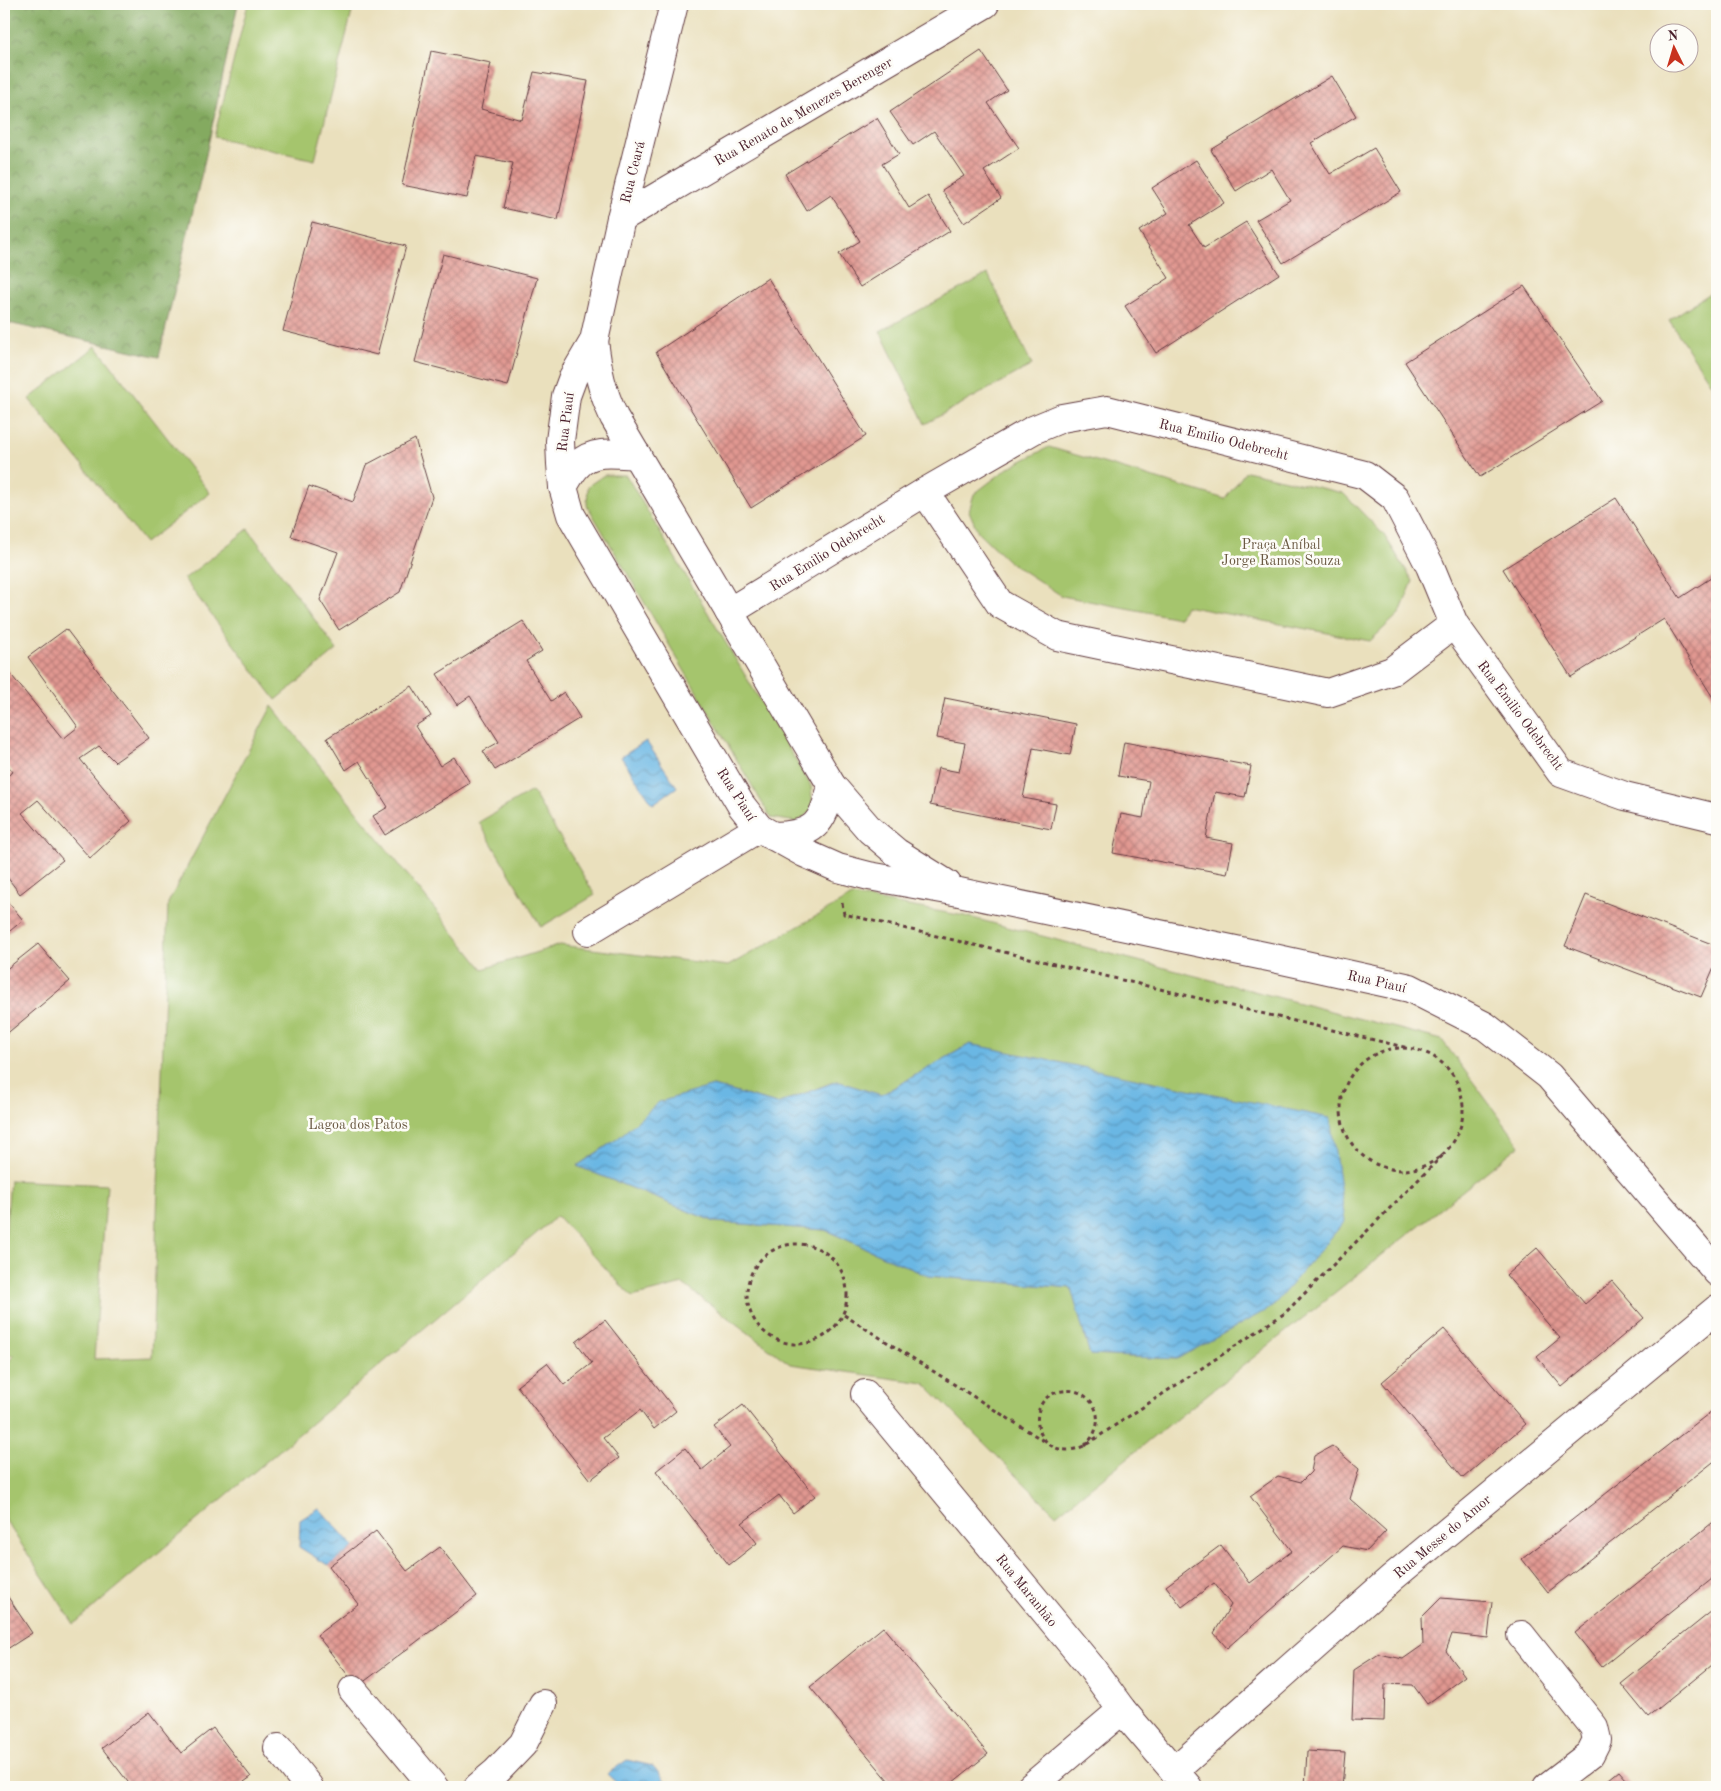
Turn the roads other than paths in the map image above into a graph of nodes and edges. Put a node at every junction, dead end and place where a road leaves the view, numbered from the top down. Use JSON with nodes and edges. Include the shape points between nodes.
{"nodes":[{"id":1,"x":674,"y":4,"type":"edge"},
{"id":2,"x":985,"y":4,"type":"edge"},
{"id":3,"x":620,"y":218,"type":"junction"},
{"id":4,"x":594,"y":341,"type":"junction"},
{"id":5,"x":637,"y":455,"type":"junction"},
{"id":6,"x":562,"y":487,"type":"junction"},
{"id":7,"x":925,"y":492,"type":"junction"},
{"id":8,"x":729,"y":612,"type":"junction"},
{"id":9,"x":1454,"y":624,"type":"junction"},
{"id":10,"x":832,"y":786,"type":"junction"},
{"id":11,"x":1717,"y":818,"type":"edge"},
{"id":12,"x":766,"y":832,"type":"junction"},
{"id":13,"x":959,"y":892,"type":"junction"},
{"id":14,"x":588,"y":931,"type":"dead end"},
{"id":15,"x":1717,"y":1272,"type":"edge"},
{"id":16,"x":1717,"y":1309,"type":"edge"},
{"id":17,"x":865,"y":1394,"type":"dead end"},
{"id":18,"x":1520,"y":1635,"type":"dead end"},
{"id":19,"x":353,"y":1690,"type":"dead end"},
{"id":20,"x":543,"y":1704,"type":"dead end"},
{"id":21,"x":1122,"y":1710,"type":"junction"},
{"id":22,"x":278,"y":1748,"type":"dead end"},
{"id":23,"x":1181,"y":1779,"type":"edge"},
{"id":24,"x":309,"y":1787,"type":"edge"},
{"id":25,"x":434,"y":1787,"type":"edge"},
{"id":26,"x":478,"y":1787,"type":"edge"},
{"id":27,"x":1031,"y":1787,"type":"edge"},
{"id":28,"x":1547,"y":1787,"type":"edge"}],
"edges":[{"from":1,"to":3,"type":"street","name":"Rua Ceará"},
{"from":2,"to":3,"type":"street","name":"Rua Renato de Menezes Berenger"},
{"from":3,"to":4,"type":"street","name":"Rua Ceará"},
{"from":4,"to":5,"type":"street","name":"Rua Piauí","via":[[604,395]]},
{"from":4,"to":6,"type":"street","name":"Rua Piauí","via":[[566,396],[560,441]]},
{"from":5,"to":6,"type":"street","via":[[606,453],[592,456],[579,463]]},
{"from":5,"to":8,"type":"street","name":"Rua Piauí"},
{"from":6,"to":12,"type":"street","name":"Rua Piauí","via":[[571,515],[741,805]]},
{"from":7,"to":8,"type":"street","name":"Rua Emilio Odebrecht"},
{"from":7,"to":9,"type":"street","via":[[1000,604],[1057,636],[1328,693],[1392,671]]},
{"from":7,"to":9,"type":"street","name":"Rua Emilio Odebrecht","via":[[1033,430],[1062,418],[1107,410],[1365,475],[1395,498],[1430,566]]},
{"from":8,"to":10,"type":"street","name":"Rua Piauí"},
{"from":9,"to":11,"type":"street","name":"Rua Emilio Odebrecht","via":[[1561,772],[1625,796]]},
{"from":10,"to":12,"type":"street","via":[[824,814],[810,829],[791,835]]},
{"from":10,"to":13,"type":"street","name":"Rua Piauí","via":[[870,830],[896,852]]},
{"from":12,"to":13,"type":"street","name":"Rua Piauí","via":[[804,854],[838,868]]},
{"from":12,"to":14,"type":"street"},
{"from":13,"to":15,"type":"street","name":"Rua Piauí","via":[[1325,969],[1418,992],[1484,1026],[1549,1076]]},
{"from":16,"to":23,"type":"street","name":"Rua Messe do Amor","via":[[1393,1577]]},
{"from":17,"to":21,"type":"street","name":"Rua Maranhão","via":[[1090,1666]]},
{"from":18,"to":28,"type":"street","via":[[1594,1727],[1597,1740],[1590,1754]]},
{"from":19,"to":25,"type":"street"},
{"from":20,"to":26,"type":"street","via":[[523,1744]]},
{"from":21,"to":23,"type":"street","name":"Rua Maranhão"},
{"from":21,"to":27,"type":"street"},
{"from":22,"to":24,"type":"street"}]}
